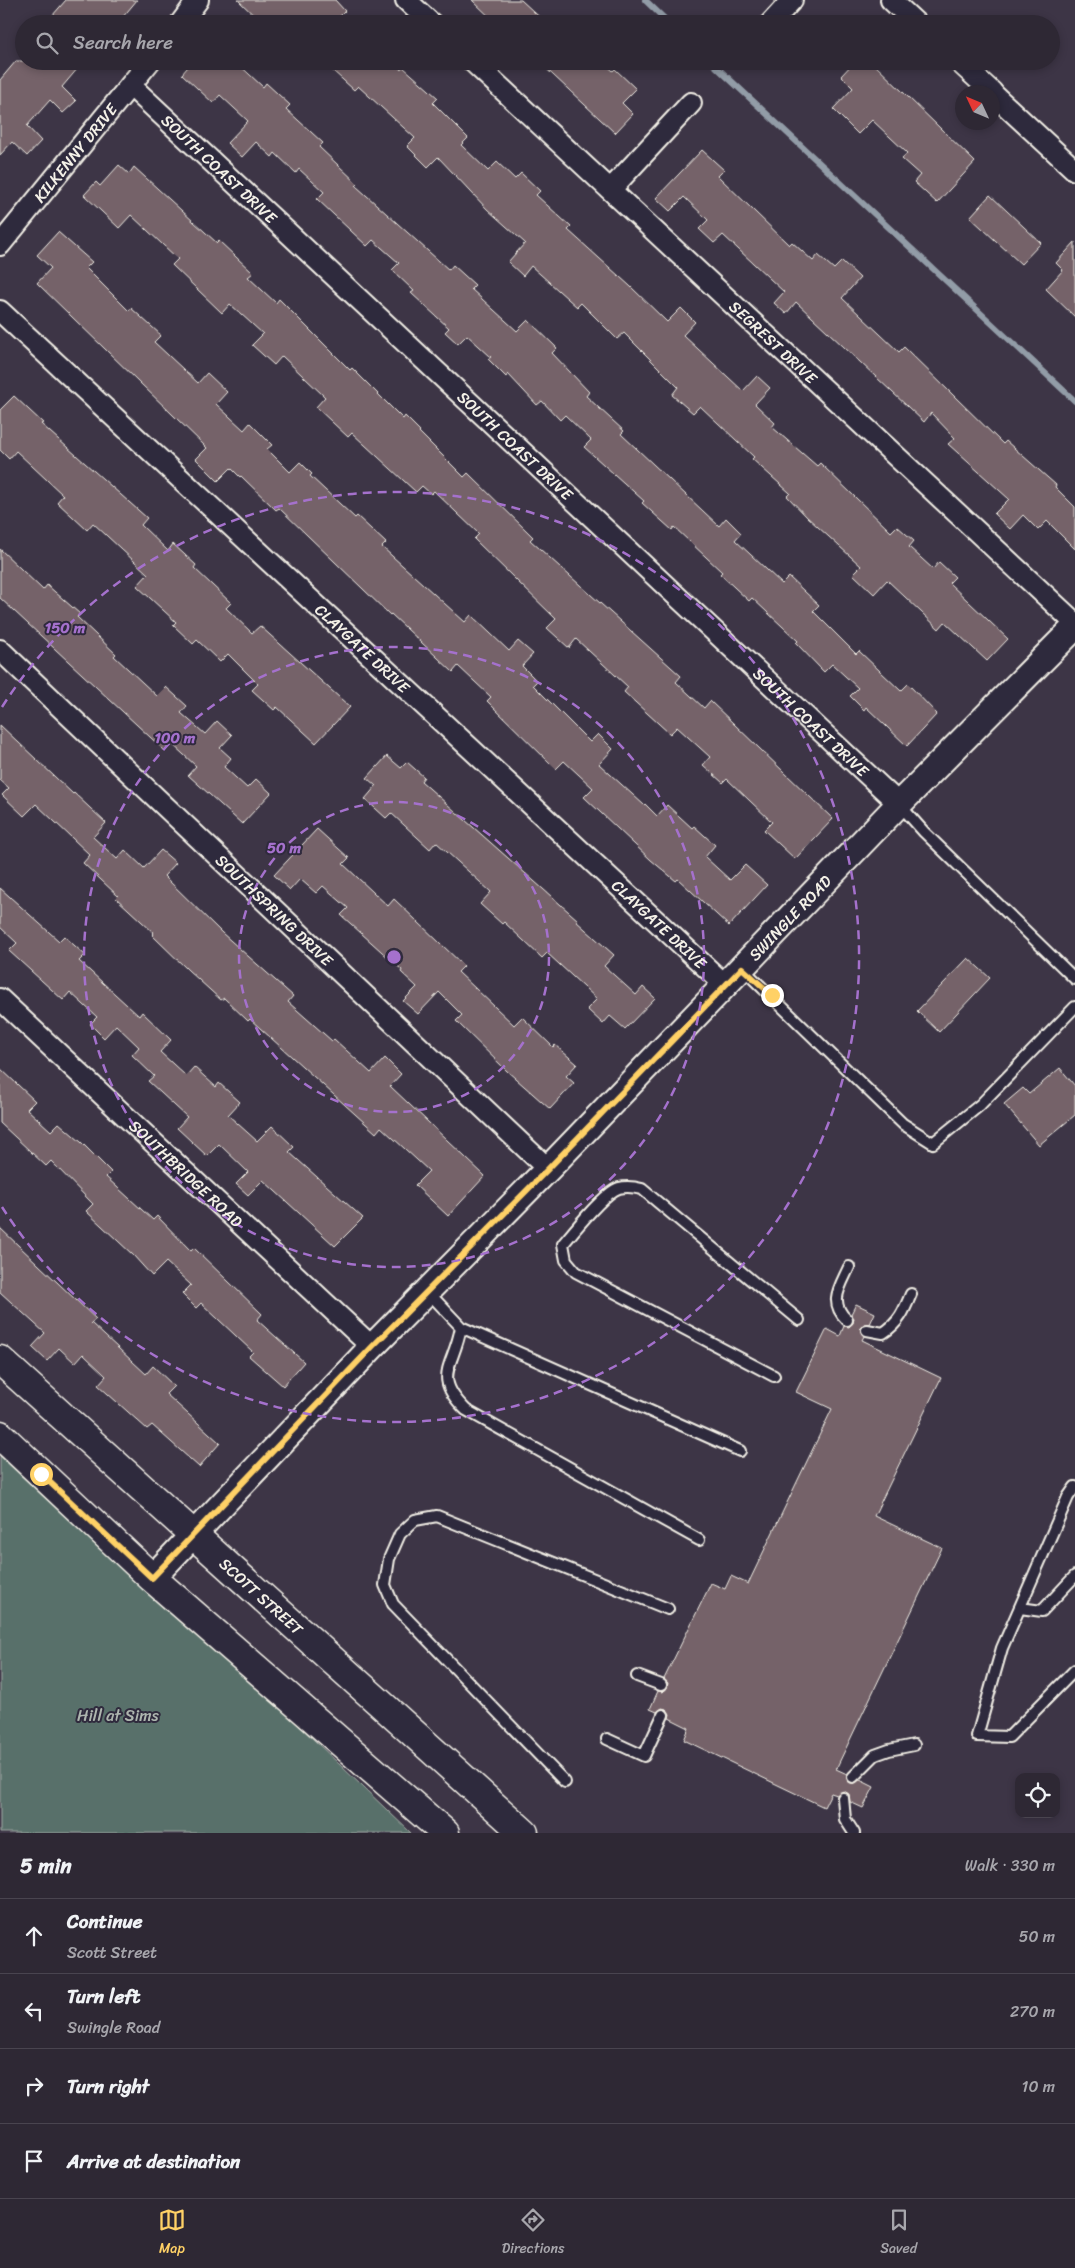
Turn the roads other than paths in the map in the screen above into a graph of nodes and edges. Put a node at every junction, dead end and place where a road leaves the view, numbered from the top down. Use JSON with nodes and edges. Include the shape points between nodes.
{"nodes":[{"id":1,"x":198,"y":0,"type":"edge"},
{"id":2,"x":406,"y":0,"type":"edge"},
{"id":3,"x":792,"y":0,"type":"edge"},
{"id":4,"x":891,"y":0,"type":"edge"},
{"id":5,"x":187,"y":15,"type":"edge"},
{"id":6,"x":422,"y":15,"type":"edge"},
{"id":7,"x":778,"y":15,"type":"edge"},
{"id":8,"x":907,"y":15,"type":"edge"},
{"id":9,"x":143,"y":70,"type":"edge"},
{"id":10,"x":482,"y":70,"type":"edge"},
{"id":11,"x":968,"y":70,"type":"edge"},
{"id":12,"x":984,"y":85,"type":"edge"},
{"id":13,"x":131,"y":86,"type":"junction"},
{"id":14,"x":1000,"y":100,"type":"edge"},
{"id":15,"x":691,"y":103,"type":"dead end"},
{"id":16,"x":1073,"y":163,"type":"edge"},
{"id":17,"x":610,"y":189,"type":"junction"},
{"id":18,"x":0,"y":245,"type":"edge"},
{"id":19,"x":0,"y":311,"type":"edge"},
{"id":20,"x":1075,"y":623,"type":"edge"},
{"id":21,"x":1075,"y":627,"type":"edge"},
{"id":22,"x":0,"y":650,"type":"edge"},
{"id":23,"x":899,"y":804,"type":"junction"},
{"id":24,"x":734,"y":976,"type":"junction"},
{"id":25,"x":1075,"y":979,"type":"edge"},
{"id":26,"x":0,"y":999,"type":"edge"},
{"id":27,"x":1075,"y":1008,"type":"edge"},
{"id":28,"x":548,"y":1169,"type":"junction"},
{"id":29,"x":849,"y":1267,"type":"dead end"},
{"id":30,"x":427,"y":1291,"type":"junction"},
{"id":31,"x":911,"y":1294,"type":"dead end"},
{"id":32,"x":799,"y":1320,"type":"dead end"},
{"id":33,"x":847,"y":1320,"type":"dead end"},
{"id":34,"x":462,"y":1327,"type":"junction"},
{"id":35,"x":867,"y":1330,"type":"dead end"},
{"id":36,"x":372,"y":1347,"type":"junction"},
{"id":37,"x":0,"y":1360,"type":"edge"},
{"id":38,"x":774,"y":1376,"type":"dead end"},
{"id":39,"x":0,"y":1435,"type":"edge"},
{"id":40,"x":740,"y":1451,"type":"dead end"},
{"id":41,"x":1075,"y":1487,"type":"edge"},
{"id":42,"x":193,"y":1536,"type":"junction"},
{"id":43,"x":699,"y":1540,"type":"dead end"},
{"id":44,"x":1075,"y":1576,"type":"edge"},
{"id":45,"x":152,"y":1578,"type":"junction"},
{"id":46,"x":1020,"y":1608,"type":"junction"},
{"id":47,"x":668,"y":1610,"type":"dead end"},
{"id":48,"x":1075,"y":1670,"type":"edge"},
{"id":49,"x":636,"y":1676,"type":"dead end"},
{"id":50,"x":661,"y":1685,"type":"dead end"},
{"id":51,"x":663,"y":1715,"type":"dead end"},
{"id":52,"x":607,"y":1739,"type":"dead end"},
{"id":53,"x":914,"y":1745,"type":"dead end"},
{"id":54,"x":853,"y":1777,"type":"dead end"},
{"id":55,"x":565,"y":1782,"type":"dead end"},
{"id":56,"x":843,"y":1798,"type":"dead end"},
{"id":57,"x":445,"y":1833,"type":"edge"},
{"id":58,"x":524,"y":1833,"type":"edge"},
{"id":59,"x":854,"y":1833,"type":"edge"}],
"edges":[{"from":1,"to":5,"type":"street"},
{"from":2,"to":6,"type":"street"},
{"from":3,"to":7,"type":"street"},
{"from":4,"to":8,"type":"street"},
{"from":9,"to":13,"type":"street","name":"KILKENNY DRIVE"},
{"from":10,"to":17,"type":"street","name":"SEGREST DRIVE"},
{"from":11,"to":12,"type":"street"},
{"from":13,"to":18,"type":"street","name":"KILKENNY DRIVE"},
{"from":13,"to":23,"type":"street","name":"SOUTH COAST DRIVE"},
{"from":14,"to":16,"type":"street"},
{"from":15,"to":17,"type":"street"},
{"from":17,"to":20,"type":"street","name":"SEGREST DRIVE"},
{"from":19,"to":24,"type":"street","name":"CLAYGATE DRIVE"},
{"from":21,"to":23,"type":"street","name":"SWINGLE ROAD"},
{"from":22,"to":28,"type":"street","name":"SOUTHSPRING DRIVE"},
{"from":23,"to":24,"type":"street","name":"SWINGLE ROAD"},
{"from":23,"to":25,"type":"lane"},
{"from":24,"to":27,"type":"lane","via":[[903,1124],[933,1143],[980,1105]]},
{"from":24,"to":28,"type":"street","name":"SWINGLE ROAD"},
{"from":26,"to":36,"type":"street","name":"SOUTHBRIDGE ROAD"},
{"from":28,"to":30,"type":"street","name":"SWINGLE ROAD"},
{"from":29,"to":33,"type":"lane","via":[[836,1294],[840,1312]]},
{"from":30,"to":34,"type":"lane"},
{"from":30,"to":36,"type":"street","name":"SWINGLE ROAD"},
{"from":31,"to":35,"type":"lane","via":[[894,1326],[883,1333]]},
{"from":32,"to":38,"type":"lane","via":[[642,1189],[633,1186],[616,1188],[582,1220],[563,1244],[566,1260],[576,1272]]},
{"from":34,"to":40,"type":"lane"},
{"from":34,"to":43,"type":"lane","via":[[446,1378],[448,1390],[466,1410]]},
{"from":36,"to":42,"type":"street","name":"SWINGLE ROAD"},
{"from":37,"to":42,"type":"main road","name":"SCOTT STREET"},
{"from":39,"to":45,"type":"main road"},
{"from":41,"to":46,"type":"lane"},
{"from":42,"to":45,"type":"street","name":"SWINGLE ROAD"},
{"from":42,"to":58,"type":"main road","name":"SCOTT STREET"},
{"from":44,"to":46,"type":"lane","via":[[1042,1611]]},
{"from":45,"to":57,"type":"main road"},
{"from":46,"to":48,"type":"lane","via":[[1002,1648],[977,1736],[1009,1736]]},
{"from":47,"to":55,"type":"lane","via":[[437,1516],[415,1520],[400,1534],[390,1559],[385,1585],[393,1604]]},
{"from":49,"to":50,"type":"lane"},
{"from":51,"to":52,"type":"lane","via":[[644,1756]]},
{"from":53,"to":54,"type":"lane","via":[[875,1754]]},
{"from":56,"to":59,"type":"lane","via":[[844,1819]]}]}
